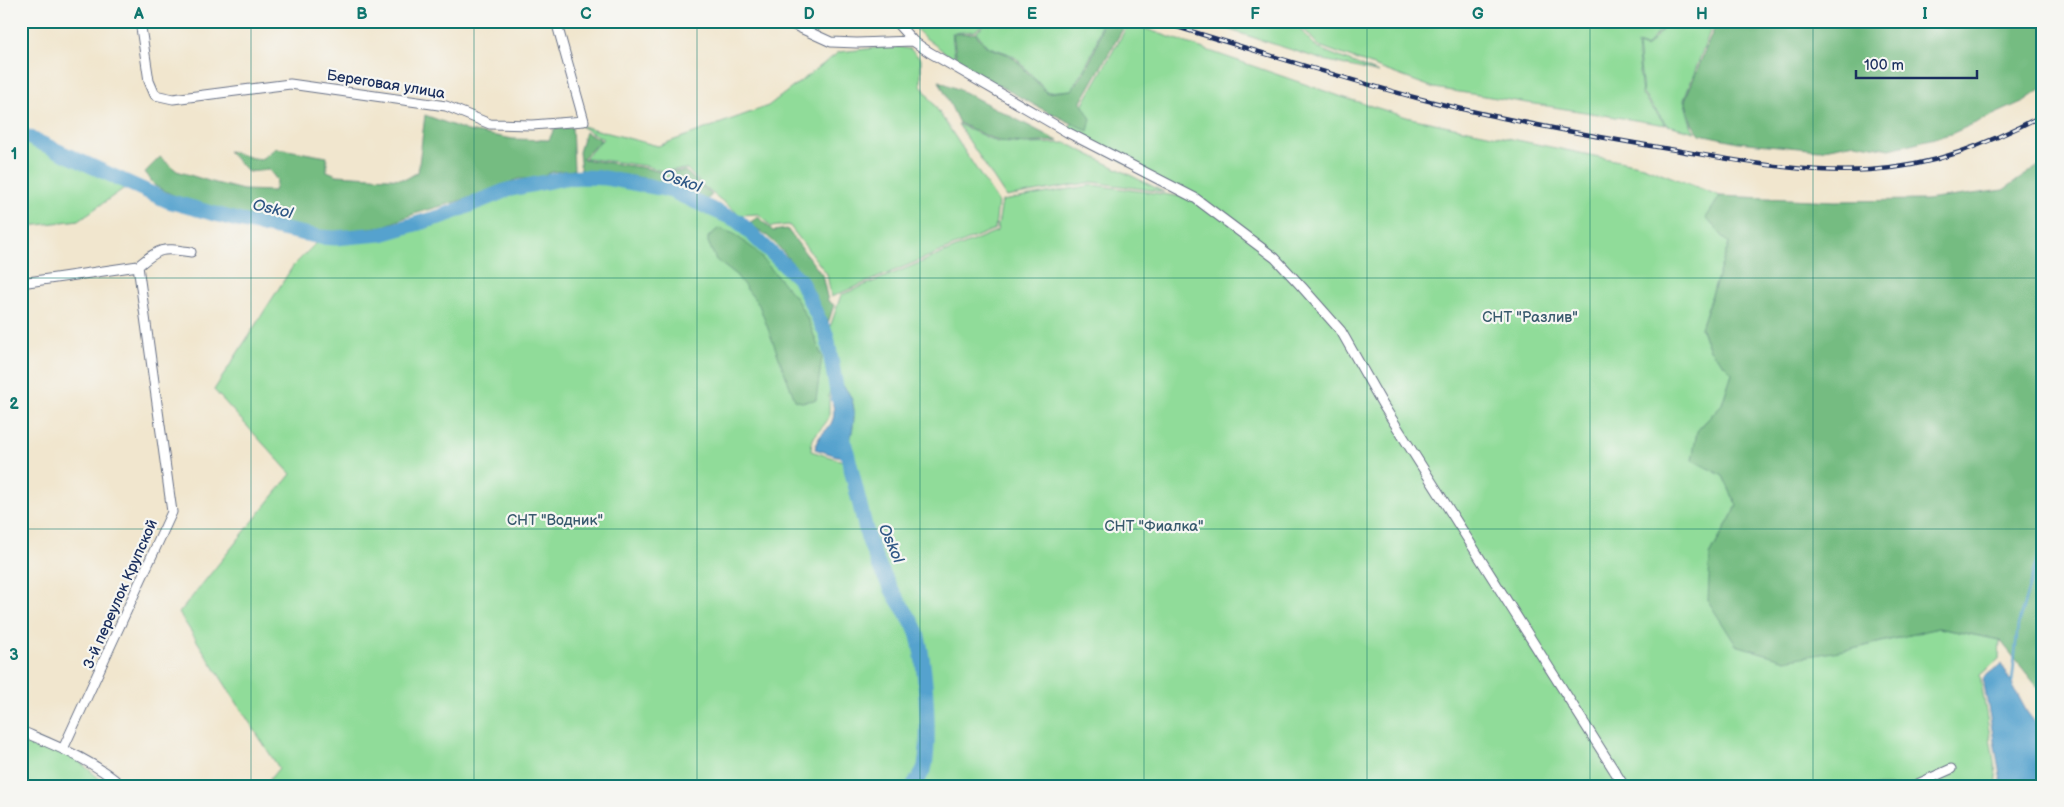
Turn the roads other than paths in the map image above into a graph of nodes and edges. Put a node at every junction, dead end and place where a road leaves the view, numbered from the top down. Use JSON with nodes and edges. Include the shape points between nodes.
{"nodes":[{"id":1,"x":140,"y":21,"type":"edge"},
{"id":2,"x":556,"y":21,"type":"edge"},
{"id":3,"x":785,"y":21,"type":"edge"},
{"id":4,"x":895,"y":21,"type":"edge"},
{"id":5,"x":913,"y":41,"type":"junction"},
{"id":6,"x":190,"y":252,"type":"dead end"},
{"id":7,"x":138,"y":266,"type":"junction"},
{"id":8,"x":21,"y":283,"type":"edge"},
{"id":9,"x":21,"y":731,"type":"edge"},
{"id":10,"x":64,"y":749,"type":"junction"},
{"id":11,"x":1951,"y":768,"type":"dead end"},
{"id":12,"x":122,"y":786,"type":"edge"},
{"id":13,"x":1624,"y":786,"type":"edge"},
{"id":14,"x":1913,"y":786,"type":"edge"}],
"edges":[{"from":1,"to":2,"type":"street","name":"Береговая улица","via":[[149,81],[156,95],[173,99],[290,84],[446,106],[490,124],[532,125],[584,121]]},
{"from":3,"to":5,"type":"street","via":[[831,42]]},
{"from":4,"to":5,"type":"street"},
{"from":5,"to":13,"type":"street","via":[[1067,132],[1195,198],[1280,263],[1341,331],[1383,405]]},
{"from":6,"to":7,"type":"street","via":[[163,248]]},
{"from":7,"to":8,"type":"street"},
{"from":7,"to":10,"type":"street","name":"3-й переулок Крупской","via":[[172,512]]},
{"from":9,"to":10,"type":"street"},
{"from":10,"to":12,"type":"street","via":[[108,774]]},
{"from":11,"to":14,"type":"street"}]}
